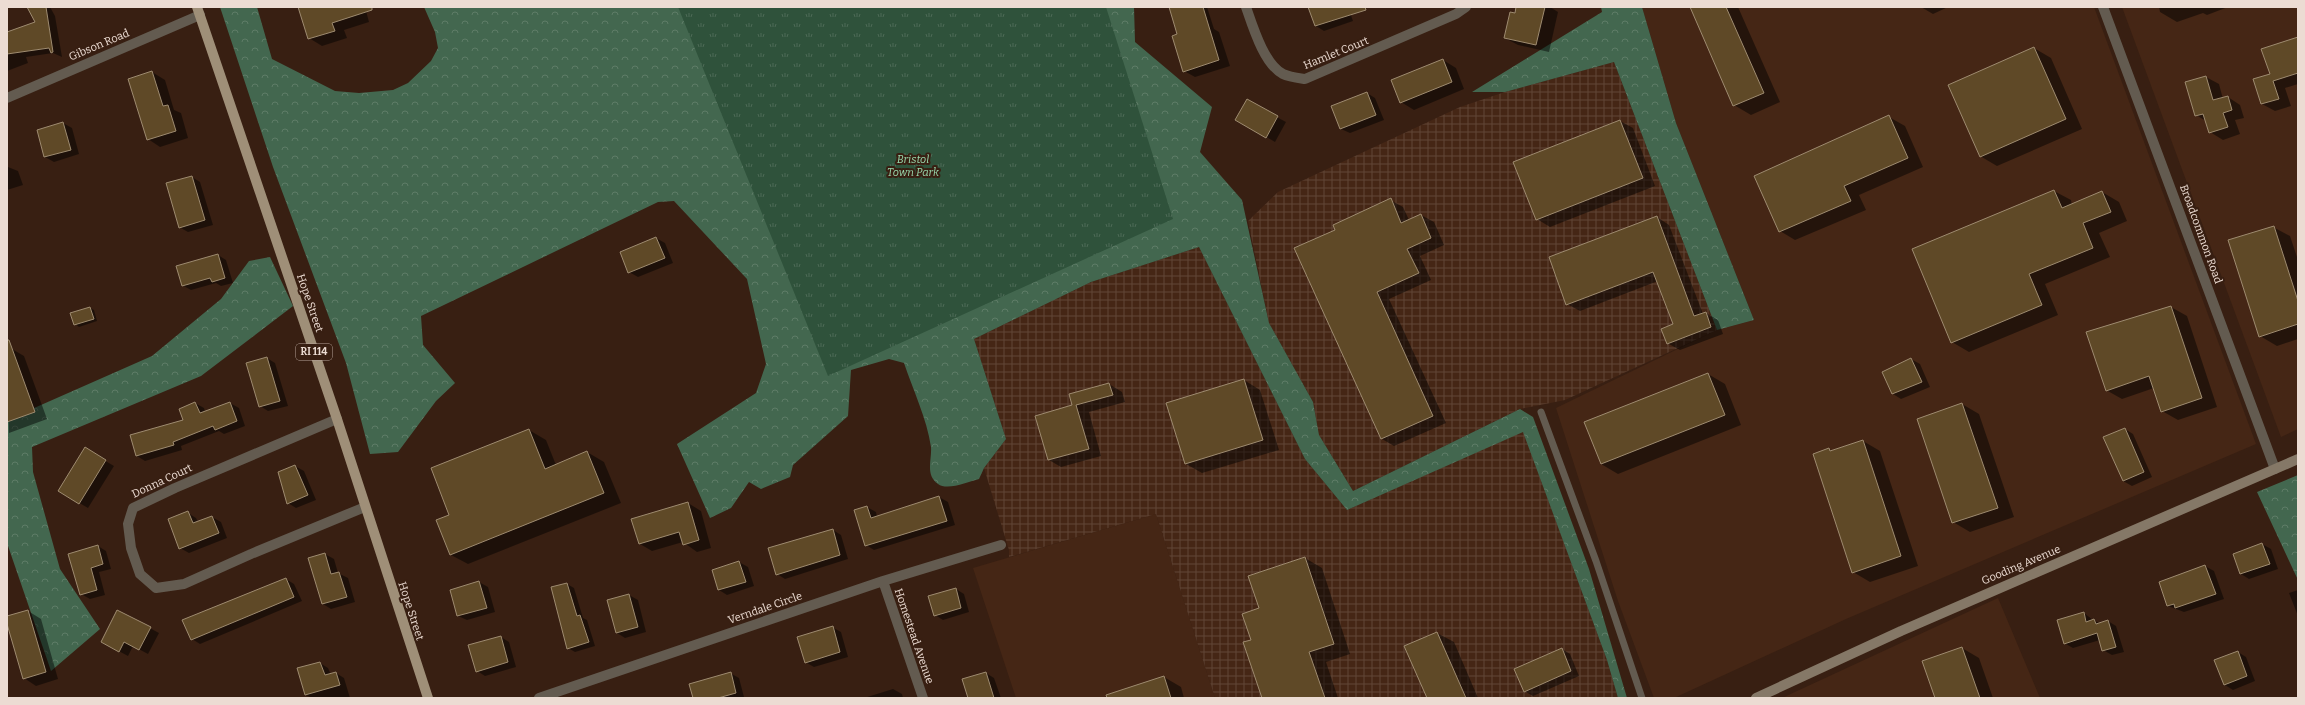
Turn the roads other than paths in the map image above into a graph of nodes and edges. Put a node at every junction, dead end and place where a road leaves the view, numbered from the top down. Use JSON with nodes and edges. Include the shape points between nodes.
{"nodes":[{"id":1,"x":1246,"y":7,"type":"edge"},
{"id":2,"x":1466,"y":7,"type":"edge"},
{"id":3,"x":2103,"y":7,"type":"edge"},
{"id":4,"x":199,"y":11,"type":"edge"},
{"id":5,"x":7,"y":98,"type":"edge"},
{"id":6,"x":1541,"y":412,"type":"dead end"},
{"id":7,"x":337,"y":419,"type":"junction"},
{"id":8,"x":2298,"y":460,"type":"edge"},
{"id":9,"x":2275,"y":469,"type":"junction"},
{"id":10,"x":365,"y":507,"type":"junction"},
{"id":11,"x":1001,"y":545,"type":"dead end"},
{"id":12,"x":883,"y":581,"type":"junction"},
{"id":13,"x":428,"y":698,"type":"edge"},
{"id":14,"x":539,"y":698,"type":"edge"},
{"id":15,"x":923,"y":698,"type":"edge"},
{"id":16,"x":1642,"y":698,"type":"edge"},
{"id":17,"x":1756,"y":698,"type":"edge"}],
"edges":[{"from":1,"to":2,"type":"street","name":"Hamlet Court","via":[[1269,60],[1283,74],[1305,79],[1456,14]]},
{"from":3,"to":9,"type":"street","name":"Broadcommon Road"},
{"from":4,"to":5,"type":"street","name":"Gibson Road"},
{"from":4,"to":7,"type":"main road","name":"Hope Street","number":"RI 114"},
{"from":6,"to":16,"type":"lane","via":[[1596,561]]},
{"from":7,"to":10,"type":"main road","name":"Hope Street","number":"RI 114"},
{"from":7,"to":10,"type":"street","name":"Donna Court","via":[[133,508],[128,530],[135,561],[140,574],[156,588],[184,584]]},
{"from":8,"to":9,"type":"main road","name":"Gooding Avenue"},
{"from":9,"to":17,"type":"main road","name":"Gooding Avenue","via":[[1901,631]]},
{"from":10,"to":13,"type":"main road","name":"Hope Street","number":"RI 114"},
{"from":11,"to":12,"type":"street","name":"Verndale Circle"},
{"from":12,"to":14,"type":"street","name":"Verndale Circle"},
{"from":12,"to":15,"type":"street","name":"Homestead Avenue"}]}
